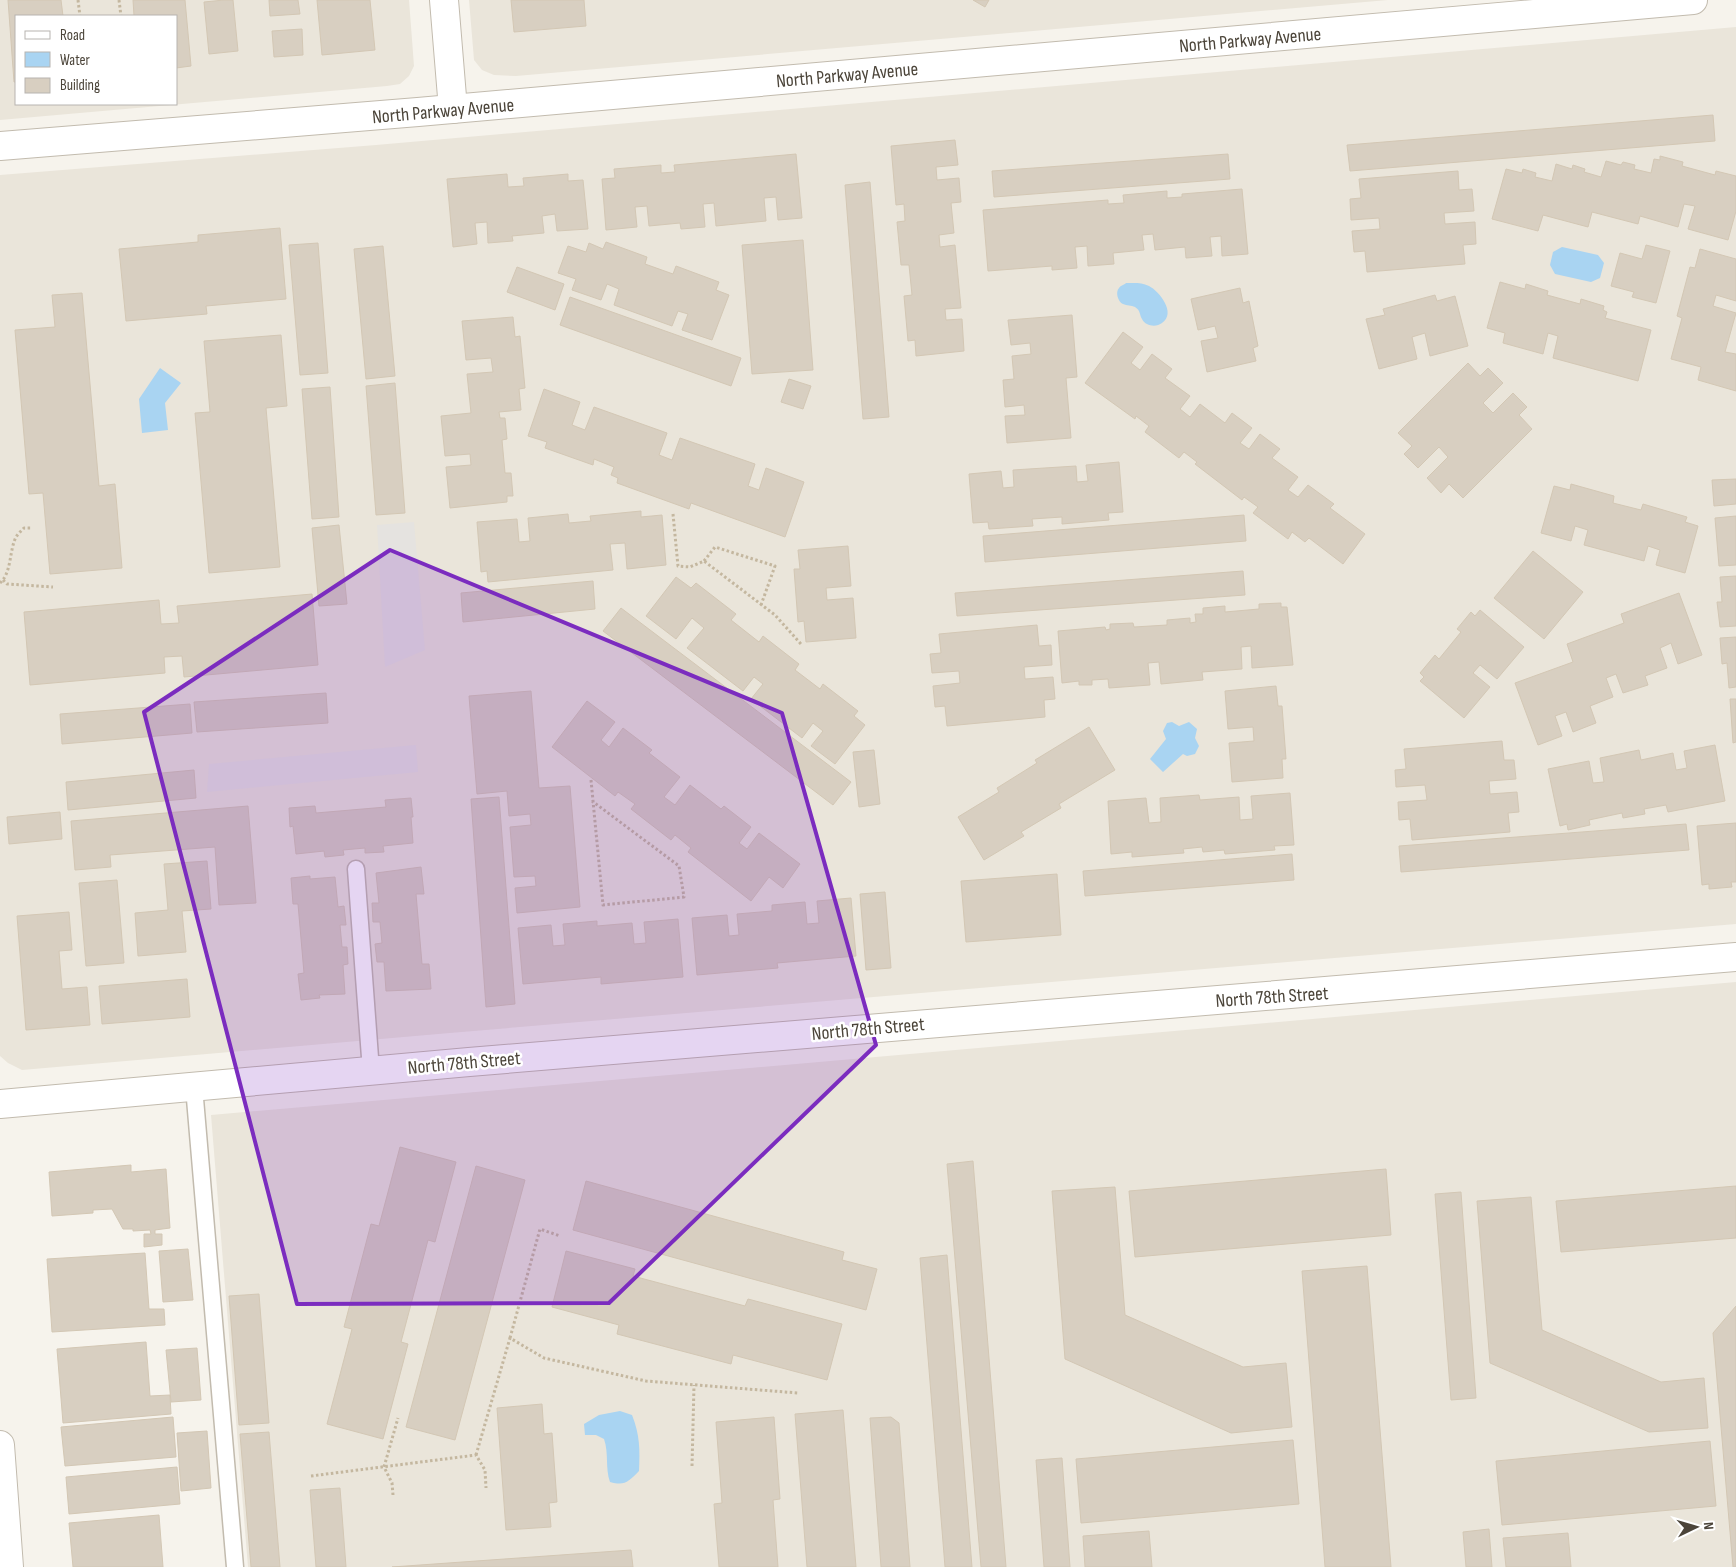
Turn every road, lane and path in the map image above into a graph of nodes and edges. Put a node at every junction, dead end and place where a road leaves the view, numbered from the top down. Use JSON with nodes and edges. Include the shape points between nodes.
{"nodes":[{"id":1,"x":78,"y":0,"type":"edge"},
{"id":2,"x":119,"y":0,"type":"edge"},
{"id":3,"x":444,"y":0,"type":"edge"},
{"id":4,"x":1693,"y":0,"type":"edge"},
{"id":5,"x":80,"y":15,"type":"edge"},
{"id":6,"x":121,"y":15,"type":"edge"},
{"id":7,"x":453,"y":109,"type":"junction"},
{"id":8,"x":0,"y":146,"type":"edge"},
{"id":9,"x":673,"y":514,"type":"dead end"},
{"id":10,"x":32,"y":528,"type":"dead end"},
{"id":11,"x":704,"y":561,"type":"junction"},
{"id":12,"x":2,"y":581,"type":"edge"},
{"id":13,"x":54,"y":587,"type":"dead end"},
{"id":14,"x":761,"y":605,"type":"dead end"},
{"id":15,"x":801,"y":644,"type":"dead end"},
{"id":16,"x":591,"y":780,"type":"dead end"},
{"id":17,"x":592,"y":801,"type":"junction"},
{"id":18,"x":356,"y":869,"type":"dead end"},
{"id":19,"x":1736,"y":957,"type":"edge"},
{"id":20,"x":370,"y":1071,"type":"junction"},
{"id":21,"x":194,"y":1086,"type":"junction"},
{"id":22,"x":0,"y":1104,"type":"edge"},
{"id":23,"x":560,"y":1236,"type":"dead end"},
{"id":24,"x":510,"y":1338,"type":"junction"},
{"id":25,"x":694,"y":1385,"type":"junction"},
{"id":26,"x":798,"y":1393,"type":"dead end"},
{"id":27,"x":398,"y":1418,"type":"dead end"},
{"id":28,"x":0,"y":1445,"type":"edge"},
{"id":29,"x":476,"y":1455,"type":"junction"},
{"id":30,"x":384,"y":1466,"type":"junction"},
{"id":31,"x":692,"y":1466,"type":"dead end"},
{"id":32,"x":311,"y":1476,"type":"dead end"},
{"id":33,"x":486,"y":1488,"type":"dead end"},
{"id":34,"x":393,"y":1495,"type":"dead end"},
{"id":35,"x":9,"y":1567,"type":"edge"},
{"id":36,"x":235,"y":1567,"type":"edge"}],
"edges":[{"from":1,"to":5,"type":"path"},
{"from":2,"to":6,"type":"path"},
{"from":3,"to":7,"type":"street"},
{"from":4,"to":7,"type":"street","name":"North Parkway Avenue"},
{"from":7,"to":8,"type":"street","name":"North Parkway Avenue"},
{"from":9,"to":11,"type":"path","via":[[678,566],[690,567]]},
{"from":10,"to":12,"type":"path","via":[[24,528],[16,538]]},
{"from":11,"to":14,"type":"path","via":[[715,547],[775,566]]},
{"from":11,"to":15,"type":"path","via":[[775,616]]},
{"from":12,"to":13,"type":"path"},
{"from":16,"to":17,"type":"path"},
{"from":17,"to":17,"type":"path","via":[[603,905],[684,897],[679,866]]},
{"from":18,"to":20,"type":"lane"},
{"from":19,"to":20,"type":"street","name":"North 78th Street"},
{"from":20,"to":21,"type":"street","name":"North 78th Street"},
{"from":21,"to":22,"type":"street","name":"North 78th Street"},
{"from":21,"to":36,"type":"lane"},
{"from":23,"to":24,"type":"path","via":[[540,1230]]},
{"from":24,"to":25,"type":"path","via":[[544,1358],[646,1381]]},
{"from":24,"to":29,"type":"path"},
{"from":25,"to":26,"type":"path"},
{"from":25,"to":31,"type":"path"},
{"from":27,"to":30,"type":"path"},
{"from":28,"to":35,"type":"street"},
{"from":29,"to":30,"type":"path"},
{"from":29,"to":33,"type":"path","via":[[485,1470]]},
{"from":30,"to":32,"type":"path"},
{"from":30,"to":34,"type":"path","via":[[392,1483]]}]}
